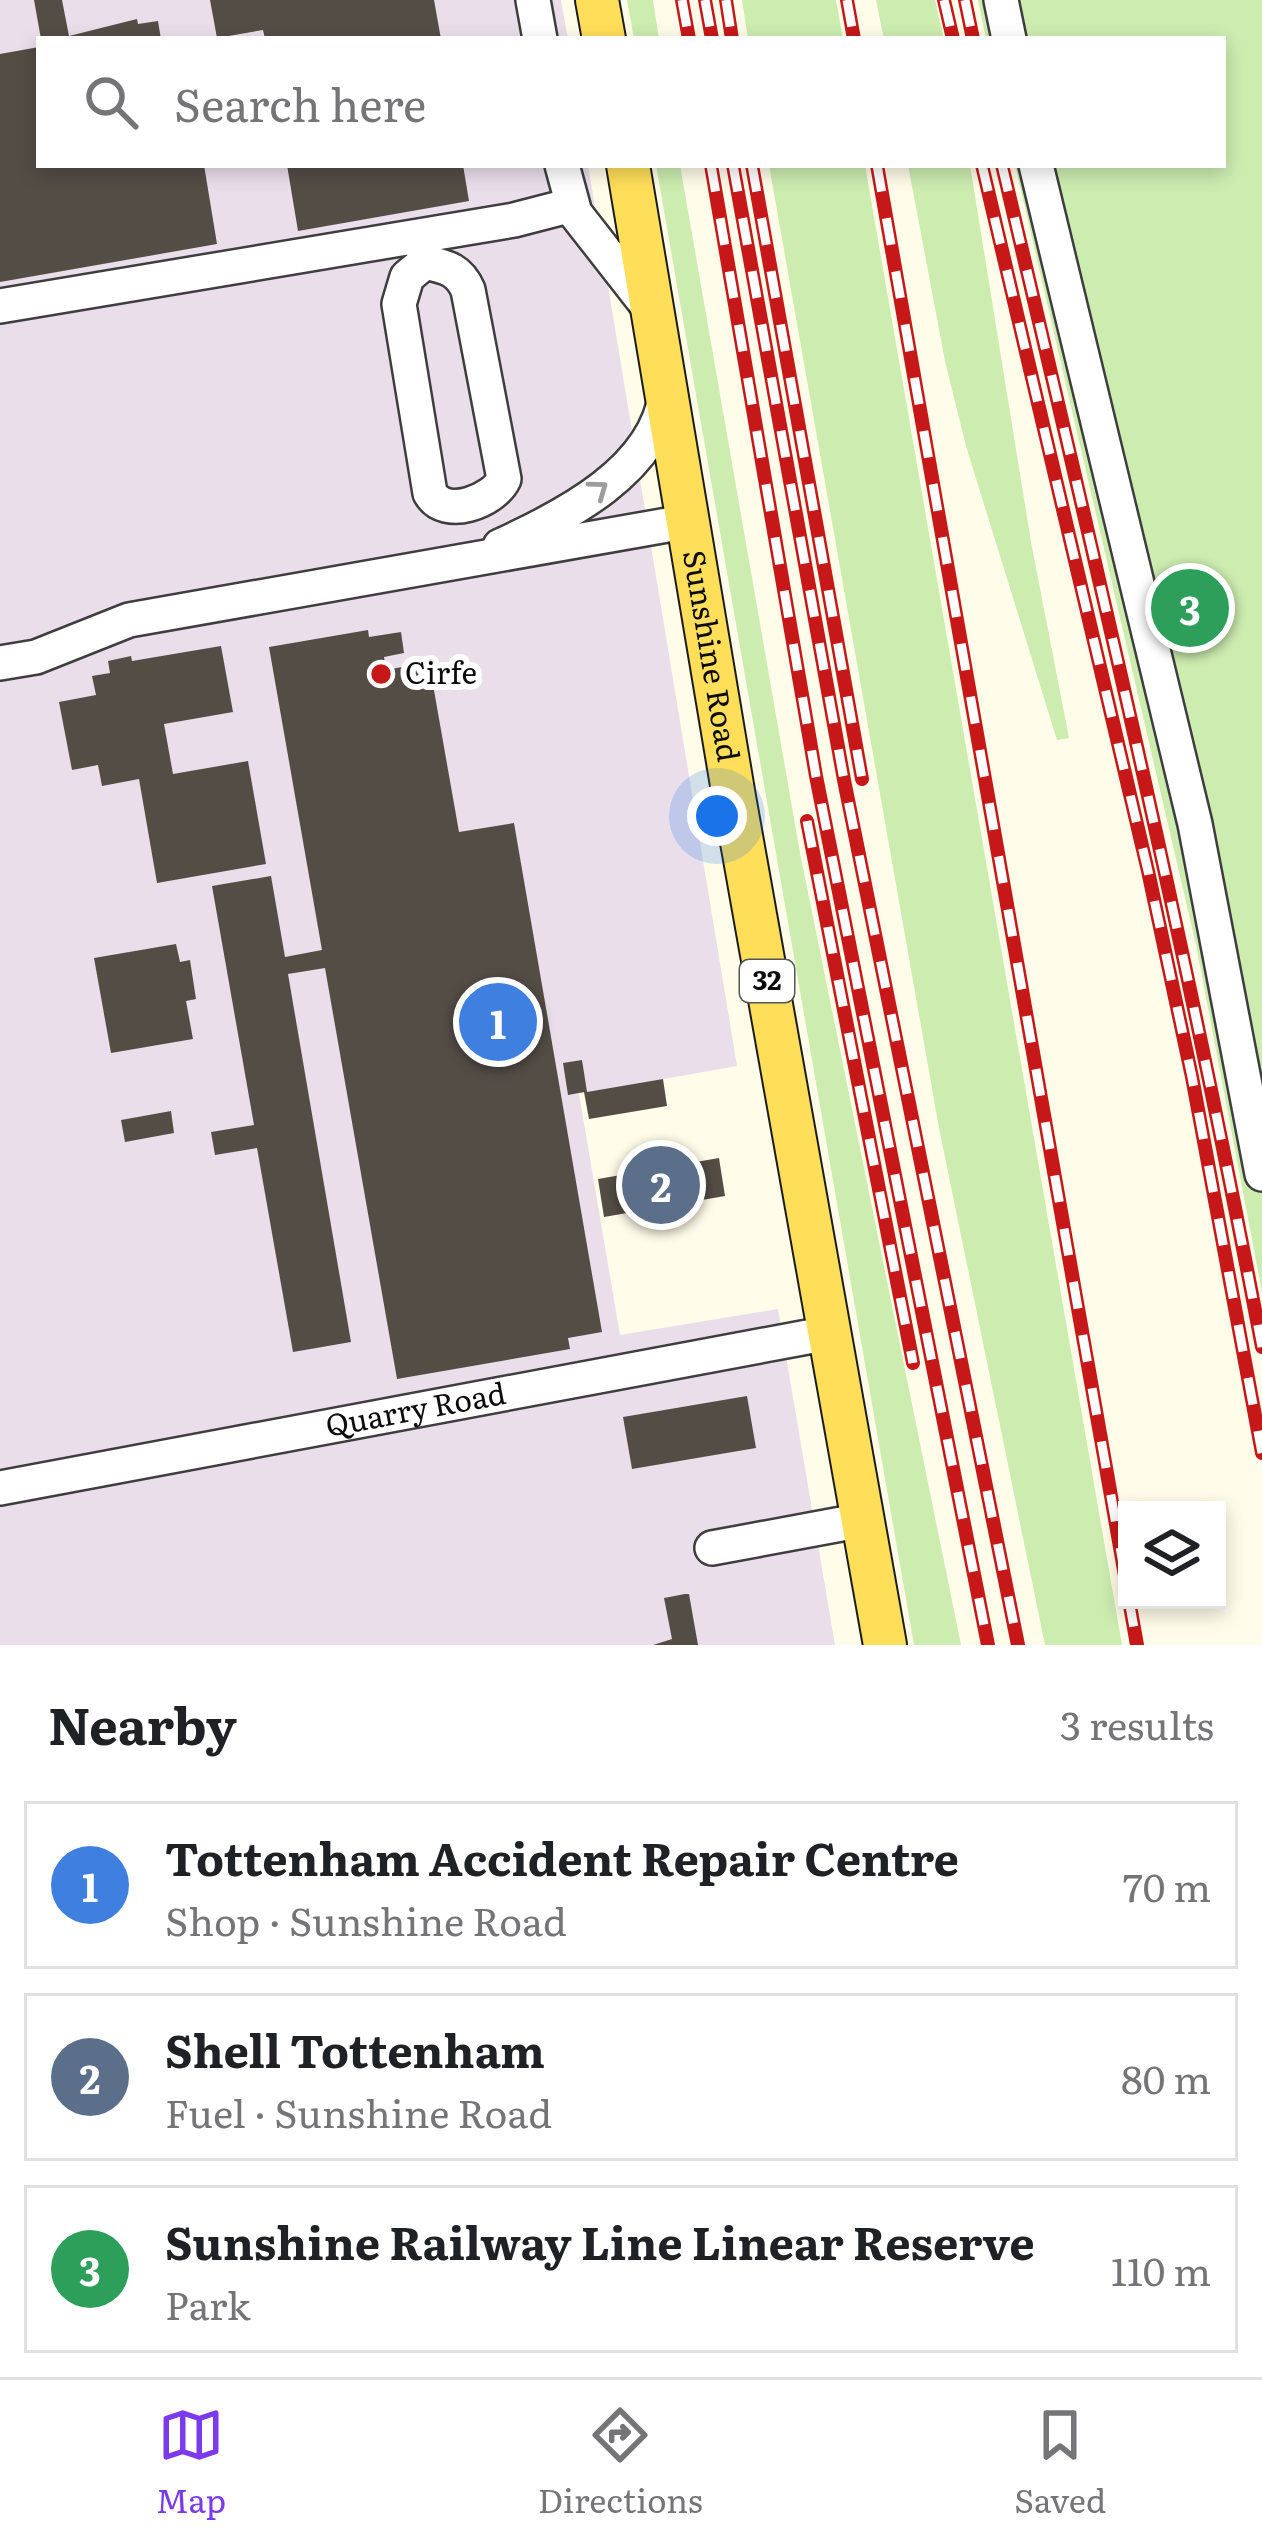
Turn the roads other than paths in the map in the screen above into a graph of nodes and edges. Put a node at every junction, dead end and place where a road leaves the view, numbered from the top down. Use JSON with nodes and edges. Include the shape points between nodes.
{"nodes":[{"id":1,"x":533,"y":0,"type":"edge"},
{"id":2,"x":597,"y":0,"type":"edge"},
{"id":3,"x":1000,"y":0,"type":"edge"},
{"id":4,"x":539,"y":36,"type":"edge"},
{"id":5,"x":603,"y":36,"type":"edge"},
{"id":6,"x":1008,"y":36,"type":"edge"},
{"id":7,"x":563,"y":168,"type":"edge"},
{"id":8,"x":629,"y":168,"type":"edge"},
{"id":9,"x":1037,"y":168,"type":"edge"},
{"id":10,"x":572,"y":205,"type":"junction"},
{"id":11,"x":423,"y":249,"type":"junction"},
{"id":12,"x":0,"y":306,"type":"edge"},
{"id":13,"x":656,"y":315,"type":"junction"},
{"id":14,"x":667,"y":383,"type":"junction"},
{"id":15,"x":690,"y":520,"type":"junction"},
{"id":16,"x":460,"y":564,"type":"junction"},
{"id":17,"x":0,"y":663,"type":"edge"},
{"id":18,"x":1262,"y":1174,"type":"edge"},
{"id":19,"x":829,"y":1333,"type":"junction"},
{"id":20,"x":0,"y":1487,"type":"edge"},
{"id":21,"x":863,"y":1520,"type":"junction"},
{"id":22,"x":712,"y":1548,"type":"dead end"},
{"id":23,"x":885,"y":1645,"type":"edge"}],
"edges":[{"from":1,"to":4,"type":"street"},
{"from":2,"to":5,"type":"main road"},
{"from":3,"to":6,"type":"street"},
{"from":7,"to":10,"type":"street"},
{"from":8,"to":13,"type":"main road","name":"Sunshine Road","number":"32"},
{"from":9,"to":18,"type":"street","via":[[1195,824]]},
{"from":10,"to":11,"type":"street"},
{"from":10,"to":13,"type":"street"},
{"from":11,"to":11,"type":"street","via":[[399,304],[430,493],[445,507],[488,499],[504,478],[468,290],[462,276]]},
{"from":11,"to":12,"type":"street"},
{"from":13,"to":14,"type":"main road","name":"Sunshine Road","number":"32"},
{"from":14,"to":15,"type":"main road","name":"Sunshine Road","number":"32"},
{"from":16,"to":14,"type":"street","one_way":true,"via":[[586,499],[621,472],[655,430]]},
{"from":15,"to":16,"type":"street"},
{"from":15,"to":19,"type":"main road","name":"Sunshine Road","number":"32"},
{"from":16,"to":17,"type":"street","via":[[129,620]]},
{"from":19,"to":20,"type":"street","name":"Quarry Road"},
{"from":19,"to":21,"type":"main road","name":"Sunshine Road","number":"32"},
{"from":21,"to":22,"type":"street"},
{"from":21,"to":23,"type":"main road","name":"Sunshine Road","number":"32"}]}
